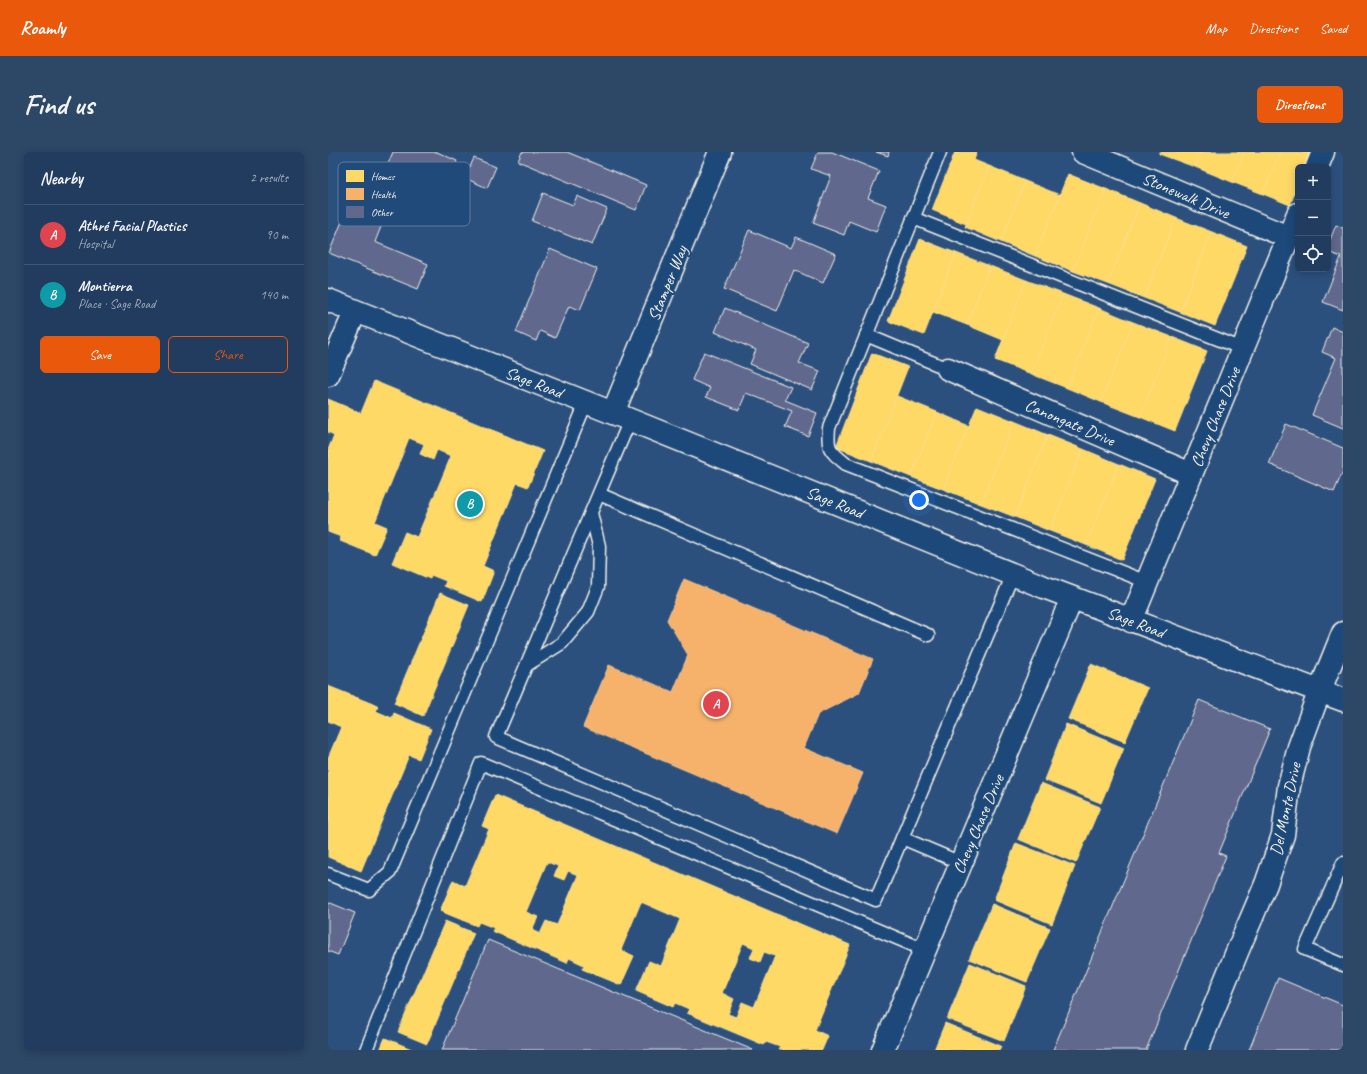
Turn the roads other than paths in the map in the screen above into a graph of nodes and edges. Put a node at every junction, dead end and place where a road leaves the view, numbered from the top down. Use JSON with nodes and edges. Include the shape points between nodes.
{"nodes":[{"id":1,"x":720,"y":152,"type":"edge"},
{"id":2,"x":940,"y":152,"type":"edge"},
{"id":3,"x":1083,"y":152,"type":"edge"},
{"id":4,"x":1323,"y":152,"type":"edge"},
{"id":5,"x":1318,"y":164,"type":"edge"},
{"id":6,"x":913,"y":218,"type":"junction"},
{"id":7,"x":1295,"y":221,"type":"edge"},
{"id":8,"x":1288,"y":237,"type":"junction"},
{"id":9,"x":328,"y":300,"type":"edge"},
{"id":10,"x":354,"y":312,"type":"junction"},
{"id":11,"x":866,"y":335,"type":"junction"},
{"id":12,"x":1242,"y":349,"type":"junction"},
{"id":13,"x":948,"y":369,"type":"joint"},
{"id":14,"x":328,"y":375,"type":"edge"},
{"id":15,"x":586,"y":403,"type":"junction"},
{"id":16,"x":622,"y":417,"type":"junction"},
{"id":17,"x":1191,"y":474,"type":"junction"},
{"id":18,"x":599,"y":494,"type":"junction"},
{"id":19,"x":591,"y":513,"type":"junction"},
{"id":20,"x":1013,"y":574,"type":"junction"},
{"id":21,"x":1147,"y":582,"type":"junction"},
{"id":22,"x":1072,"y":598,"type":"junction"},
{"id":23,"x":1131,"y":621,"type":"junction"},
{"id":24,"x":1343,"y":633,"type":"edge"},
{"id":25,"x":928,"y":635,"type":"dead end"},
{"id":26,"x":527,"y":665,"type":"junction"},
{"id":27,"x":1320,"y":690,"type":"junction"},
{"id":28,"x":1343,"y":700,"type":"edge"},
{"id":29,"x":902,"y":838,"type":"junction"},
{"id":30,"x":961,"y":863,"type":"junction"},
{"id":31,"x":1343,"y":863,"type":"edge"},
{"id":32,"x":328,"y":874,"type":"edge"},
{"id":33,"x":925,"y":950,"type":"junction"},
{"id":34,"x":1343,"y":965,"type":"edge"},
{"id":35,"x":366,"y":1050,"type":"edge"},
{"id":36,"x":883,"y":1050,"type":"edge"},
{"id":37,"x":1197,"y":1050,"type":"edge"}],
"edges":[{"from":1,"to":16,"type":"street","name":"Stamper Way"},
{"from":2,"to":6,"type":"lane"},
{"from":3,"to":8,"type":"street","name":"Stonewalk Drive"},
{"from":4,"to":5,"type":"street"},
{"from":6,"to":11,"type":"lane"},
{"from":6,"to":12,"type":"lane"},
{"from":7,"to":8,"type":"street","name":"Chevy Chase Drive"},
{"from":8,"to":12,"type":"street","name":"Chevy Chase Drive"},
{"from":9,"to":10,"type":"street","name":"Sage Road"},
{"from":10,"to":14,"type":"street"},
{"from":10,"to":15,"type":"street","name":"Sage Road"},
{"from":11,"to":13,"type":"lane"},
{"from":11,"to":21,"type":"lane","via":[[829,428],[828,443],[833,453],[846,464]]},
{"from":12,"to":17,"type":"street","name":"Chevy Chase Drive"},
{"from":13,"to":17,"type":"street","name":"Canongate Drive"},
{"from":15,"to":16,"type":"street","name":"Sage Road"},
{"from":15,"to":32,"type":"lane","via":[[390,872],[369,890]]},
{"from":16,"to":18,"type":"lane"},
{"from":16,"to":20,"type":"street","name":"Sage Road"},
{"from":17,"to":21,"type":"street","name":"Chevy Chase Drive"},
{"from":18,"to":19,"type":"lane"},
{"from":18,"to":25,"type":"lane"},
{"from":19,"to":26,"type":"lane"},
{"from":19,"to":26,"type":"lane","via":[[599,546],[598,587],[588,612],[562,643]]},
{"from":20,"to":22,"type":"street","name":"Sage Road"},
{"from":20,"to":29,"type":"lane"},
{"from":21,"to":23,"type":"street","name":"Chevy Chase Drive"},
{"from":22,"to":23,"type":"street","name":"Sage Road"},
{"from":22,"to":30,"type":"street","name":"Chevy Chase Drive"},
{"from":23,"to":27,"type":"street","name":"Sage Road"},
{"from":24,"to":27,"type":"street","name":"Del Monte Drive"},
{"from":26,"to":29,"type":"lane","via":[[496,737],[876,900]]},
{"from":27,"to":28,"type":"street","name":"Sage Road"},
{"from":27,"to":37,"type":"street","name":"Del Monte Drive","via":[[1289,786],[1283,835]]},
{"from":29,"to":30,"type":"lane"},
{"from":30,"to":33,"type":"street","name":"Chevy Chase Drive"},
{"from":31,"to":34,"type":"lane","via":[[1304,949]]},
{"from":33,"to":35,"type":"lane","via":[[481,763]]},
{"from":33,"to":36,"type":"street","name":"Chevy Chase Drive"}]}
